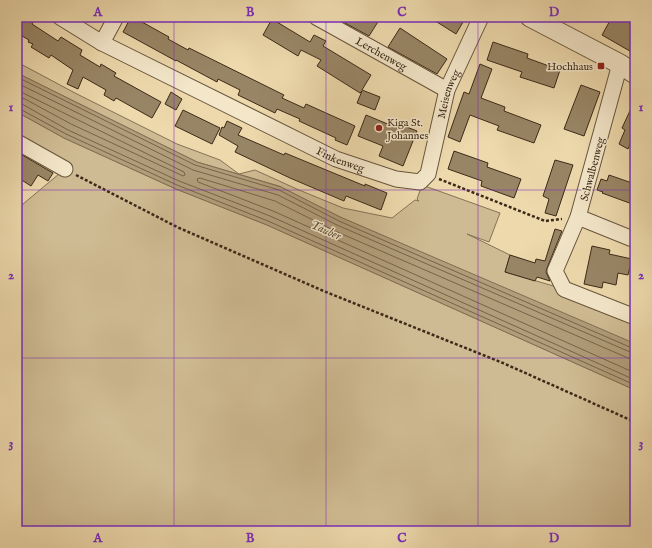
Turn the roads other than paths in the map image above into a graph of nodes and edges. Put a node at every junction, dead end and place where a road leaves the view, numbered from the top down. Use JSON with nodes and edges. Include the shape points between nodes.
{"nodes":[{"id":1,"x":60,"y":17,"type":"edge"},
{"id":2,"x":116,"y":17,"type":"edge"},
{"id":3,"x":316,"y":17,"type":"edge"},
{"id":4,"x":481,"y":17,"type":"edge"},
{"id":5,"x":530,"y":17,"type":"edge"},
{"id":6,"x":102,"y":43,"type":"junction"},
{"id":7,"x":628,"y":69,"type":"edge"},
{"id":8,"x":447,"y":90,"type":"junction"},
{"id":9,"x":17,"y":142,"type":"edge"},
{"id":10,"x":65,"y":169,"type":"road end"},
{"id":11,"x":428,"y":174,"type":"joint"},
{"id":12,"x":578,"y":217,"type":"junction"},
{"id":13,"x":635,"y":240,"type":"edge"},
{"id":14,"x":635,"y":318,"type":"edge"}],
"edges":[{"from":1,"to":6,"type":"street","name":"Finkenweg"},
{"from":2,"to":6,"type":"street"},
{"from":3,"to":8,"type":"street","name":"Lerchenweg"},
{"from":4,"to":8,"type":"street","name":"Meisenweg"},
{"from":5,"to":7,"type":"street"},
{"from":6,"to":11,"type":"street","name":"Finkenweg","via":[[336,159],[396,179],[420,182]]},
{"from":7,"to":12,"type":"street","name":"Schwalbenweg"},
{"from":8,"to":11,"type":"street","name":"Meisenweg"},
{"from":9,"to":10,"type":"street"},
{"from":12,"to":13,"type":"street"},
{"from":12,"to":14,"type":"street","name":"Schwalbenweg","via":[[555,271],[564,289]]}]}
